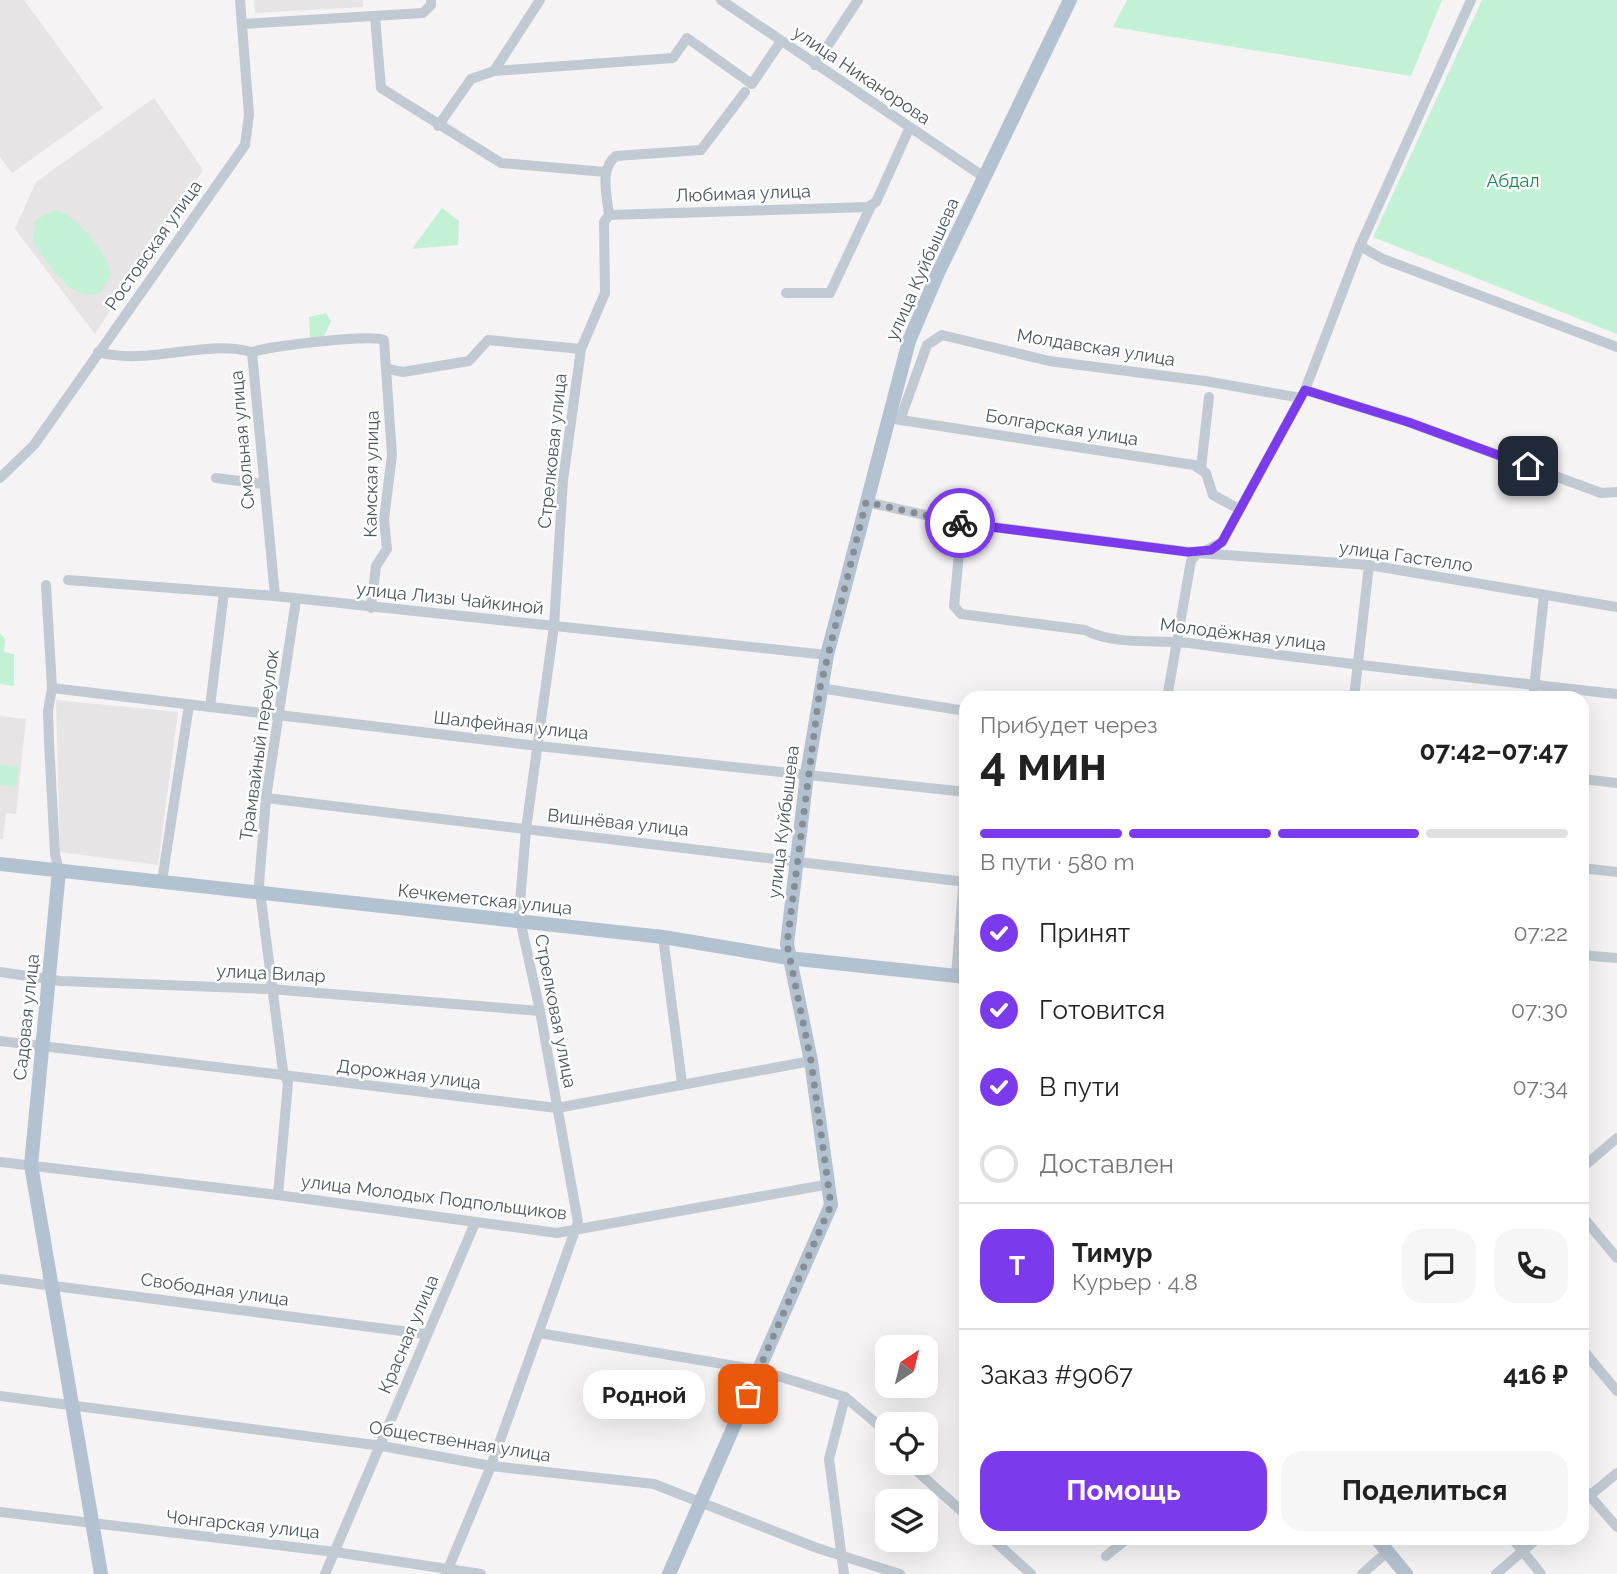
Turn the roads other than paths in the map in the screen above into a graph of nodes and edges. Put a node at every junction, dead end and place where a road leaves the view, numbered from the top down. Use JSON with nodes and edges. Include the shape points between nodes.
{"nodes":[{"id":1,"x":240,"y":0,"type":"edge"},
{"id":2,"x":431,"y":0,"type":"edge"},
{"id":3,"x":540,"y":0,"type":"edge"},
{"id":4,"x":722,"y":0,"type":"edge"},
{"id":5,"x":858,"y":0,"type":"edge"},
{"id":6,"x":1070,"y":0,"type":"edge"},
{"id":7,"x":1464,"y":0,"type":"edge"},
{"id":8,"x":1472,"y":0,"type":"edge"},
{"id":9,"x":375,"y":17,"type":"junction"},
{"id":10,"x":1461,"y":20,"type":"junction"},
{"id":11,"x":242,"y":24,"type":"junction"},
{"id":12,"x":781,"y":41,"type":"junction"},
{"id":13,"x":815,"y":65,"type":"junction"},
{"id":14,"x":494,"y":71,"type":"junction"},
{"id":15,"x":745,"y":92,"type":"dead end"},
{"id":16,"x":438,"y":126,"type":"junction"},
{"id":17,"x":909,"y":129,"type":"junction"},
{"id":18,"x":605,"y":172,"type":"junction"},
{"id":19,"x":984,"y":177,"type":"junction"},
{"id":20,"x":873,"y":204,"type":"junction"},
{"id":21,"x":609,"y":215,"type":"junction"},
{"id":22,"x":1360,"y":246,"type":"junction"},
{"id":23,"x":786,"y":292,"type":"dead end"},
{"id":24,"x":1617,"y":347,"type":"edge"},
{"id":25,"x":581,"y":349,"type":"junction"},
{"id":26,"x":99,"y":352,"type":"junction"},
{"id":27,"x":252,"y":352,"type":"junction"},
{"id":28,"x":388,"y":369,"type":"junction"},
{"id":29,"x":1303,"y":394,"type":"junction"},
{"id":30,"x":1209,"y":397,"type":"dead end"},
{"id":31,"x":894,"y":419,"type":"junction"},
{"id":32,"x":1201,"y":468,"type":"junction"},
{"id":33,"x":0,"y":478,"type":"edge"},
{"id":34,"x":216,"y":478,"type":"dead end"},
{"id":35,"x":262,"y":484,"type":"junction"},
{"id":36,"x":1617,"y":492,"type":"edge"},
{"id":37,"x":866,"y":502,"type":"junction"},
{"id":38,"x":1239,"y":509,"type":"junction"},
{"id":39,"x":962,"y":523,"type":"junction"},
{"id":40,"x":1192,"y":553,"type":"junction"},
{"id":41,"x":1369,"y":565,"type":"junction"},
{"id":42,"x":68,"y":580,"type":"dead end"},
{"id":43,"x":46,"y":585,"type":"dead end"},
{"id":44,"x":224,"y":592,"type":"junction"},
{"id":45,"x":1544,"y":595,"type":"junction"},
{"id":46,"x":275,"y":596,"type":"junction"},
{"id":47,"x":296,"y":600,"type":"junction"},
{"id":48,"x":1617,"y":607,"type":"edge"},
{"id":49,"x":371,"y":608,"type":"junction"},
{"id":50,"x":554,"y":626,"type":"junction"},
{"id":51,"x":1175,"y":641,"type":"junction"},
{"id":52,"x":827,"y":654,"type":"junction"},
{"id":53,"x":1359,"y":667,"type":"junction"},
{"id":54,"x":1534,"y":685,"type":"junction"},
{"id":55,"x":52,"y":688,"type":"junction"},
{"id":56,"x":820,"y":688,"type":"junction"},
{"id":57,"x":1168,"y":691,"type":"edge"},
{"id":58,"x":1355,"y":691,"type":"edge"},
{"id":59,"x":1534,"y":691,"type":"edge"},
{"id":60,"x":1617,"y":694,"type":"edge"},
{"id":61,"x":188,"y":705,"type":"junction"},
{"id":62,"x":210,"y":707,"type":"junction"},
{"id":63,"x":959,"y":710,"type":"edge"},
{"id":64,"x":280,"y":717,"type":"junction"},
{"id":65,"x":538,"y":746,"type":"junction"},
{"id":66,"x":807,"y":774,"type":"junction"},
{"id":67,"x":1589,"y":780,"type":"edge"},
{"id":68,"x":1617,"y":783,"type":"edge"},
{"id":69,"x":959,"y":791,"type":"edge"},
{"id":70,"x":265,"y":798,"type":"junction"},
{"id":71,"x":526,"y":829,"type":"junction"},
{"id":72,"x":798,"y":860,"type":"junction"},
{"id":73,"x":0,"y":864,"type":"edge"},
{"id":74,"x":1589,"y":869,"type":"edge"},
{"id":75,"x":59,"y":871,"type":"junction"},
{"id":76,"x":1617,"y":872,"type":"edge"},
{"id":77,"x":959,"y":880,"type":"edge"},
{"id":78,"x":162,"y":881,"type":"junction"},
{"id":79,"x":261,"y":895,"type":"junction"},
{"id":80,"x":520,"y":923,"type":"junction"},
{"id":81,"x":663,"y":937,"type":"junction"},
{"id":82,"x":1589,"y":956,"type":"edge"},
{"id":83,"x":788,"y":958,"type":"junction"},
{"id":84,"x":1616,"y":958,"type":"edge"},
{"id":85,"x":0,"y":972,"type":"edge"},
{"id":86,"x":959,"y":977,"type":"edge"},
{"id":87,"x":49,"y":980,"type":"junction"},
{"id":88,"x":270,"y":989,"type":"junction"},
{"id":89,"x":540,"y":1011,"type":"junction"},
{"id":90,"x":0,"y":1041,"type":"edge"},
{"id":91,"x":44,"y":1045,"type":"junction"},
{"id":92,"x":811,"y":1061,"type":"junction"},
{"id":93,"x":285,"y":1077,"type":"junction"},
{"id":94,"x":682,"y":1083,"type":"junction"},
{"id":95,"x":557,"y":1108,"type":"junction"},
{"id":96,"x":1617,"y":1138,"type":"edge"},
{"id":97,"x":0,"y":1162,"type":"edge"},
{"id":98,"x":1589,"y":1162,"type":"edge"},
{"id":99,"x":31,"y":1165,"type":"junction"},
{"id":100,"x":830,"y":1184,"type":"junction"},
{"id":101,"x":278,"y":1195,"type":"junction"},
{"id":102,"x":475,"y":1223,"type":"junction"},
{"id":103,"x":1589,"y":1224,"type":"edge"},
{"id":104,"x":575,"y":1233,"type":"junction"},
{"id":105,"x":1617,"y":1258,"type":"edge"},
{"id":106,"x":0,"y":1279,"type":"edge"},
{"id":107,"x":52,"y":1285,"type":"junction"},
{"id":108,"x":539,"y":1333,"type":"junction"},
{"id":109,"x":425,"y":1334,"type":"junction"},
{"id":110,"x":1589,"y":1357,"type":"edge"},
{"id":111,"x":759,"y":1370,"type":"junction"},
{"id":112,"x":1617,"y":1391,"type":"edge"},
{"id":113,"x":0,"y":1396,"type":"edge"},
{"id":114,"x":845,"y":1397,"type":"junction"},
{"id":115,"x":74,"y":1406,"type":"junction"},
{"id":116,"x":875,"y":1422,"type":"edge"},
{"id":117,"x":382,"y":1446,"type":"junction"},
{"id":118,"x":491,"y":1465,"type":"junction"},
{"id":119,"x":1617,"y":1473,"type":"edge"},
{"id":120,"x":921,"y":1475,"type":"edge"},
{"id":121,"x":1589,"y":1492,"type":"edge"},
{"id":122,"x":1589,"y":1500,"type":"edge"},
{"id":123,"x":702,"y":1502,"type":"junction"},
{"id":124,"x":959,"y":1510,"type":"edge"},
{"id":125,"x":0,"y":1512,"type":"edge"},
{"id":126,"x":93,"y":1524,"type":"junction"},
{"id":127,"x":1617,"y":1527,"type":"edge"},
{"id":128,"x":999,"y":1545,"type":"edge"},
{"id":129,"x":1119,"y":1545,"type":"edge"},
{"id":130,"x":1382,"y":1545,"type":"edge"},
{"id":131,"x":1517,"y":1545,"type":"edge"},
{"id":132,"x":1529,"y":1545,"type":"edge"},
{"id":133,"x":1522,"y":1551,"type":"junction"},
{"id":134,"x":335,"y":1552,"type":"junction"},
{"id":135,"x":1387,"y":1552,"type":"junction"},
{"id":136,"x":840,"y":1554,"type":"junction"},
{"id":137,"x":1106,"y":1556,"type":"dead end"},
{"id":138,"x":447,"y":1572,"type":"edge"},
{"id":139,"x":101,"y":1574,"type":"edge"},
{"id":140,"x":325,"y":1574,"type":"edge"},
{"id":141,"x":481,"y":1574,"type":"edge"},
{"id":142,"x":669,"y":1574,"type":"edge"},
{"id":143,"x":844,"y":1574,"type":"edge"},
{"id":144,"x":900,"y":1574,"type":"edge"},
{"id":145,"x":1031,"y":1574,"type":"edge"},
{"id":146,"x":1362,"y":1574,"type":"edge"},
{"id":147,"x":1406,"y":1574,"type":"edge"},
{"id":148,"x":1496,"y":1574,"type":"edge"},
{"id":149,"x":1541,"y":1574,"type":"edge"}],
"edges":[{"from":1,"to":11,"type":"street","name":"Ростовская улица"},
{"from":2,"to":9,"type":"street","via":[[423,13]]},
{"from":3,"to":14,"type":"street"},
{"from":4,"to":12,"type":"street","name":"улица Никанорова"},
{"from":5,"to":13,"type":"street"},
{"from":6,"to":19,"type":"main road","name":"улица Куйбышева"},
{"from":7,"to":10,"type":"street"},
{"from":8,"to":10,"type":"street"},
{"from":9,"to":11,"type":"street"},
{"from":9,"to":16,"type":"street","via":[[381,88]]},
{"from":10,"to":22,"type":"street"},
{"from":11,"to":26,"type":"street","name":"Ростовская улица","via":[[249,115],[245,145]]},
{"from":12,"to":13,"type":"street","name":"улица Никанорова"},
{"from":12,"to":14,"type":"street","via":[[752,84],[687,38],[673,58]]},
{"from":13,"to":17,"type":"street","name":"улица Никанорова"},
{"from":14,"to":16,"type":"street","via":[[471,79]]},
{"from":15,"to":18,"type":"street","via":[[701,149],[616,156],[607,162]]},
{"from":16,"to":18,"type":"street","via":[[500,163]]},
{"from":17,"to":19,"type":"street","name":"улица Никанорова"},
{"from":17,"to":20,"type":"street"},
{"from":18,"to":21,"type":"street","name":"Стрелковая улица"},
{"from":19,"to":31,"type":"main road","name":"улица Куйбышева","via":[[909,341]]},
{"from":20,"to":21,"type":"street","name":"Любимая улица"},
{"from":20,"to":23,"type":"street","via":[[830,293]]},
{"from":21,"to":25,"type":"street","name":"Стрелковая улица","via":[[604,222],[605,293]]},
{"from":22,"to":24,"type":"street","via":[[1383,259]]},
{"from":22,"to":29,"type":"street"},
{"from":25,"to":28,"type":"street","via":[[488,340],[469,361],[403,372]]},
{"from":25,"to":50,"type":"street","name":"Стрелковая улица","via":[[564,480]]},
{"from":26,"to":27,"type":"street","name":"Смольная улица","via":[[122,359],[240,349]]},
{"from":26,"to":33,"type":"street","name":"Ростовская улица","via":[[34,445]]},
{"from":27,"to":28,"type":"street","name":"Камская улица","via":[[381,338],[386,343]]},
{"from":27,"to":35,"type":"street","name":"Смольная улица"},
{"from":28,"to":49,"type":"street","name":"Камская улица","via":[[392,455],[384,519],[387,550],[376,566]]},
{"from":29,"to":31,"type":"street","name":"Молдавская улица","via":[[1049,361],[943,335],[927,345]]},
{"from":29,"to":36,"type":"street","name":"Молдавская улица","via":[[1408,422],[1601,493]]},
{"from":29,"to":38,"type":"street"},
{"from":30,"to":32,"type":"street"},
{"from":31,"to":32,"type":"street","name":"Болгарская улица"},
{"from":31,"to":37,"type":"main road","name":"улица Куйбышева"},
{"from":32,"to":38,"type":"street","via":[[1213,495]]},
{"from":34,"to":35,"type":"street"},
{"from":35,"to":46,"type":"street","name":"Смольная улица"},
{"from":37,"to":39,"type":"street","name":"улица Гастелло"},
{"from":37,"to":52,"type":"main road","name":"улица Куйбышева"},
{"from":38,"to":40,"type":"street","via":[[1222,542]]},
{"from":39,"to":40,"type":"street","name":"улица Гастелло"},
{"from":39,"to":51,"type":"street","name":"Молодёжная улица","via":[[954,606],[958,613],[1085,630],[1101,638]]},
{"from":40,"to":41,"type":"street","name":"улица Гастелло"},
{"from":40,"to":51,"type":"street"},
{"from":41,"to":45,"type":"street","name":"улица Гастелло"},
{"from":41,"to":53,"type":"street"},
{"from":42,"to":44,"type":"street","name":"улица Лизы Чайкиной"},
{"from":43,"to":55,"type":"street","name":"Садовая улица"},
{"from":44,"to":46,"type":"street","name":"улица Лизы Чайкиной"},
{"from":44,"to":62,"type":"street"},
{"from":45,"to":48,"type":"street","name":"улица Гастелло"},
{"from":45,"to":54,"type":"street"},
{"from":46,"to":47,"type":"street","name":"улица Лизы Чайкиной"},
{"from":47,"to":49,"type":"street","name":"улица Лизы Чайкиной"},
{"from":47,"to":64,"type":"street","name":"Трамвайный переулок"},
{"from":49,"to":50,"type":"street","name":"улица Лизы Чайкиной"},
{"from":50,"to":52,"type":"street","name":"улица Лизы Чайкиной"},
{"from":50,"to":65,"type":"street","name":"Стрелковая улица"},
{"from":51,"to":53,"type":"street","name":"Молодёжная улица"},
{"from":51,"to":57,"type":"street"},
{"from":52,"to":56,"type":"main road","name":"улица Куйбышева"},
{"from":53,"to":54,"type":"street","name":"Молодёжная улица"},
{"from":53,"to":58,"type":"street"},
{"from":54,"to":59,"type":"street"},
{"from":54,"to":60,"type":"street","name":"Молодёжная улица"},
{"from":55,"to":61,"type":"street","name":"Шалфейная улица"},
{"from":55,"to":75,"type":"street","name":"Садовая улица","via":[[49,742]]},
{"from":56,"to":63,"type":"street"},
{"from":56,"to":66,"type":"main road","name":"улица Куйбышева"},
{"from":61,"to":62,"type":"street","name":"Шалфейная улица"},
{"from":61,"to":78,"type":"street"},
{"from":62,"to":64,"type":"street","name":"Шалфейная улица"},
{"from":64,"to":65,"type":"street","name":"Шалфейная улица"},
{"from":64,"to":70,"type":"street","name":"Трамвайный переулок"},
{"from":65,"to":66,"type":"street","name":"Шалфейная улица"},
{"from":65,"to":71,"type":"street","name":"Стрелковая улица"},
{"from":66,"to":69,"type":"street","name":"Шалфейная улица"},
{"from":66,"to":72,"type":"main road","name":"улица Куйбышева"},
{"from":67,"to":68,"type":"street"},
{"from":70,"to":71,"type":"street","name":"Вишнёвая улица"},
{"from":70,"to":79,"type":"street","name":"Трамвайный переулок"},
{"from":71,"to":72,"type":"street","name":"Вишнёвая улица"},
{"from":71,"to":80,"type":"street","name":"Стрелковая улица"},
{"from":72,"to":77,"type":"street","name":"Вишнёвая улица"},
{"from":72,"to":83,"type":"main road","name":"улица Куйбышева"},
{"from":73,"to":75,"type":"main road","name":"Кечкеметская улица"},
{"from":74,"to":76,"type":"street"},
{"from":75,"to":78,"type":"main road","name":"Кечкеметская улица"},
{"from":75,"to":87,"type":"main road","name":"Садовая улица"},
{"from":78,"to":79,"type":"main road","name":"Кечкеметская улица"},
{"from":79,"to":80,"type":"main road","name":"Кечкеметская улица"},
{"from":79,"to":88,"type":"street","name":"Трамвайный переулок"},
{"from":80,"to":81,"type":"main road","name":"Кечкеметская улица"},
{"from":80,"to":89,"type":"street","name":"Стрелковая улица"},
{"from":81,"to":83,"type":"main road","name":"Кечкеметская улица"},
{"from":81,"to":94,"type":"street"},
{"from":82,"to":84,"type":"street"},
{"from":83,"to":86,"type":"main road","name":"Кечкеметская улица"},
{"from":83,"to":92,"type":"main road","name":"улица Куйбышева","via":[[793,964]]},
{"from":85,"to":87,"type":"street","name":"улица Вилар"},
{"from":87,"to":88,"type":"street","name":"улица Вилар"},
{"from":87,"to":91,"type":"main road","name":"Садовая улица"},
{"from":88,"to":89,"type":"street","name":"улица Вилар"},
{"from":88,"to":93,"type":"street","name":"Трамвайный переулок"},
{"from":89,"to":95,"type":"street","name":"Стрелковая улица"},
{"from":90,"to":91,"type":"street","name":"Дорожная улица"},
{"from":91,"to":93,"type":"street","name":"Дорожная улица"},
{"from":91,"to":99,"type":"main road","name":"Садовая улица"},
{"from":92,"to":94,"type":"street","name":"Дорожная улица"},
{"from":92,"to":100,"type":"main road","name":"улица Куйбышева"},
{"from":93,"to":95,"type":"street","name":"Дорожная улица"},
{"from":93,"to":101,"type":"street","name":"Трамвайный переулок"},
{"from":94,"to":95,"type":"street","name":"Дорожная улица"},
{"from":95,"to":104,"type":"street","name":"Стрелковая улица","via":[[578,1222]]},
{"from":96,"to":98,"type":"street"},
{"from":97,"to":99,"type":"street","name":"улица Молодых Подпольщиков"},
{"from":99,"to":101,"type":"street","name":"улица Молодых Подпольщиков"},
{"from":99,"to":107,"type":"main road","name":"Садовая улица"},
{"from":100,"to":104,"type":"street","name":"улица Молодых Подпольщиков"},
{"from":100,"to":111,"type":"main road","name":"улица Куйбышева","via":[[831,1205]]},
{"from":101,"to":102,"type":"street","name":"улица Молодых Подпольщиков"},
{"from":102,"to":104,"type":"street","name":"улица Молодых Подпольщиков"},
{"from":102,"to":109,"type":"street","name":"Красная улица"},
{"from":103,"to":105,"type":"street"},
{"from":104,"to":108,"type":"street","name":"Стрелковая улица"},
{"from":106,"to":107,"type":"street","name":"Свободная улица"},
{"from":107,"to":109,"type":"street","name":"Свободная улица"},
{"from":107,"to":115,"type":"main road","name":"Садовая улица"},
{"from":108,"to":111,"type":"street"},
{"from":108,"to":118,"type":"street","name":"Стрелковая улица"},
{"from":109,"to":117,"type":"street","name":"Красная улица"},
{"from":110,"to":112,"type":"street"},
{"from":111,"to":114,"type":"street"},
{"from":111,"to":123,"type":"main road","name":"улица Куйбышева"},
{"from":113,"to":115,"type":"street","name":"Общественная улица"},
{"from":114,"to":116,"type":"street"},
{"from":114,"to":136,"type":"street","via":[[829,1459]]},
{"from":115,"to":117,"type":"street","name":"Общественная улица"},
{"from":115,"to":126,"type":"main road","name":"Садовая улица"},
{"from":117,"to":118,"type":"street","name":"Общественная улица"},
{"from":117,"to":134,"type":"street","name":"Красная улица"},
{"from":118,"to":123,"type":"street","name":"Общественная улица","via":[[654,1484]]},
{"from":118,"to":138,"type":"street","name":"Стрелковая улица"},
{"from":119,"to":121,"type":"street"},
{"from":120,"to":124,"type":"street"},
{"from":122,"to":127,"type":"street"},
{"from":123,"to":136,"type":"street","name":"Общественная улица"},
{"from":123,"to":142,"type":"main road","name":"улица Куйбышева"},
{"from":125,"to":126,"type":"street","name":"Чонгарская улица"},
{"from":126,"to":134,"type":"street","name":"Чонгарская улица"},
{"from":126,"to":139,"type":"main road","name":"Садовая улица"},
{"from":128,"to":145,"type":"street"},
{"from":129,"to":137,"type":"street"},
{"from":130,"to":135,"type":"main road"},
{"from":131,"to":133,"type":"street"},
{"from":132,"to":133,"type":"street"},
{"from":133,"to":148,"type":"street"},
{"from":133,"to":149,"type":"street"},
{"from":134,"to":138,"type":"street","name":"Чонгарская улица"},
{"from":134,"to":140,"type":"street","name":"Красная улица"},
{"from":135,"to":146,"type":"street"},
{"from":135,"to":147,"type":"main road"},
{"from":136,"to":143,"type":"street"},
{"from":136,"to":144,"type":"street","name":"Общественная улица"},
{"from":138,"to":141,"type":"street","name":"Чонгарская улица"}]}
